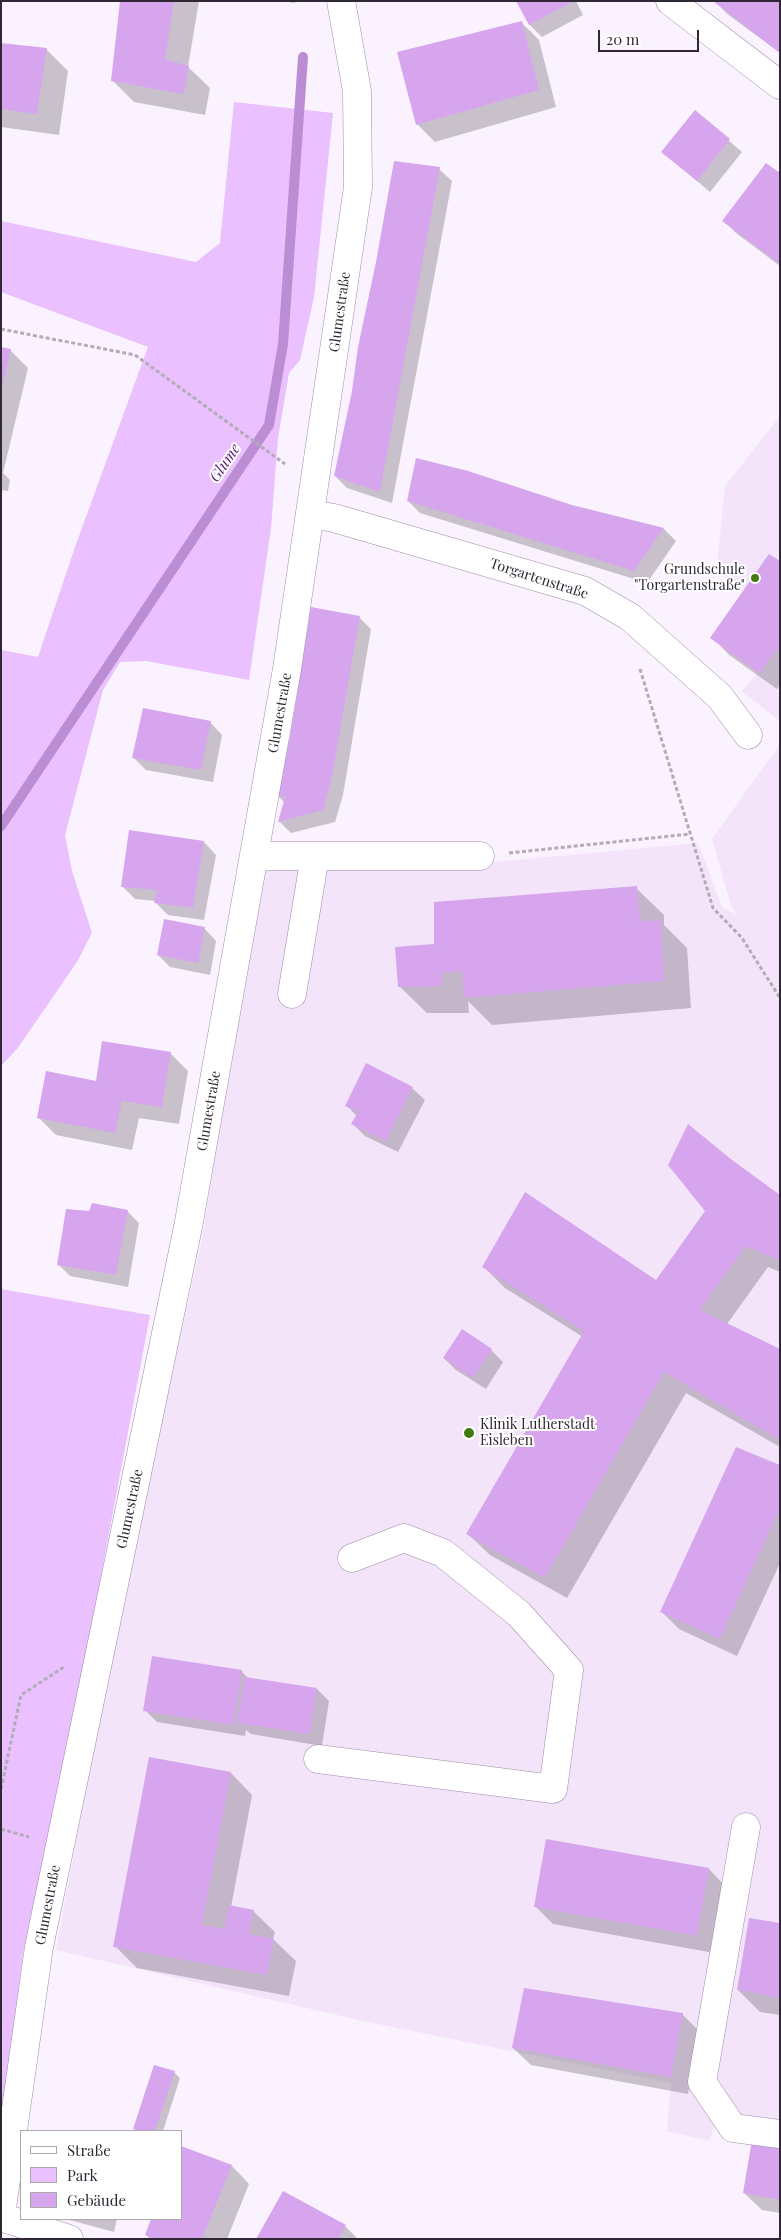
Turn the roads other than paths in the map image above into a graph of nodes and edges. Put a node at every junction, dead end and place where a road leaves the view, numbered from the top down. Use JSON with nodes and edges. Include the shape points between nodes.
{"nodes":[{"id":1,"x":341,"y":1,"type":"edge"},
{"id":2,"x":670,"y":1,"type":"edge"},
{"id":3,"x":780,"y":85,"type":"edge"},
{"id":4,"x":310,"y":514,"type":"junction"},
{"id":5,"x":748,"y":735,"type":"dead end"},
{"id":6,"x":254,"y":856,"type":"junction"},
{"id":7,"x":315,"y":856,"type":"junction"},
{"id":8,"x":480,"y":856,"type":"road end"},
{"id":9,"x":292,"y":994,"type":"dead end"},
{"id":10,"x":352,"y":1558,"type":"dead end"},
{"id":11,"x":318,"y":1758,"type":"dead end"},
{"id":12,"x":746,"y":1827,"type":"dead end"},
{"id":13,"x":780,"y":2134,"type":"edge"},
{"id":14,"x":1,"y":2216,"type":"edge"},
{"id":15,"x":70,"y":2239,"type":"edge"}],
"edges":[{"from":1,"to":4,"type":"street","name":"Glumestraße","via":[[358,91],[358,187]]},
{"from":2,"to":3,"type":"street"},
{"from":4,"to":5,"type":"street","name":"Torgartenstraße","via":[[334,518],[584,591],[637,623],[720,697]]},
{"from":4,"to":6,"type":"street","name":"Glumestraße","via":[[288,669]]},
{"from":6,"to":7,"type":"street"},
{"from":6,"to":14,"type":"street","name":"Glumestraße","via":[[188,1227],[39,1947]]},
{"from":7,"to":8,"type":"street"},
{"from":7,"to":9,"type":"street"},
{"from":10,"to":11,"type":"street","via":[[404,1538],[443,1553],[519,1614],[563,1663],[569,1670],[553,1789]]},
{"from":12,"to":13,"type":"street","via":[[702,2082],[734,2128]]},
{"from":14,"to":15,"type":"street"}]}
